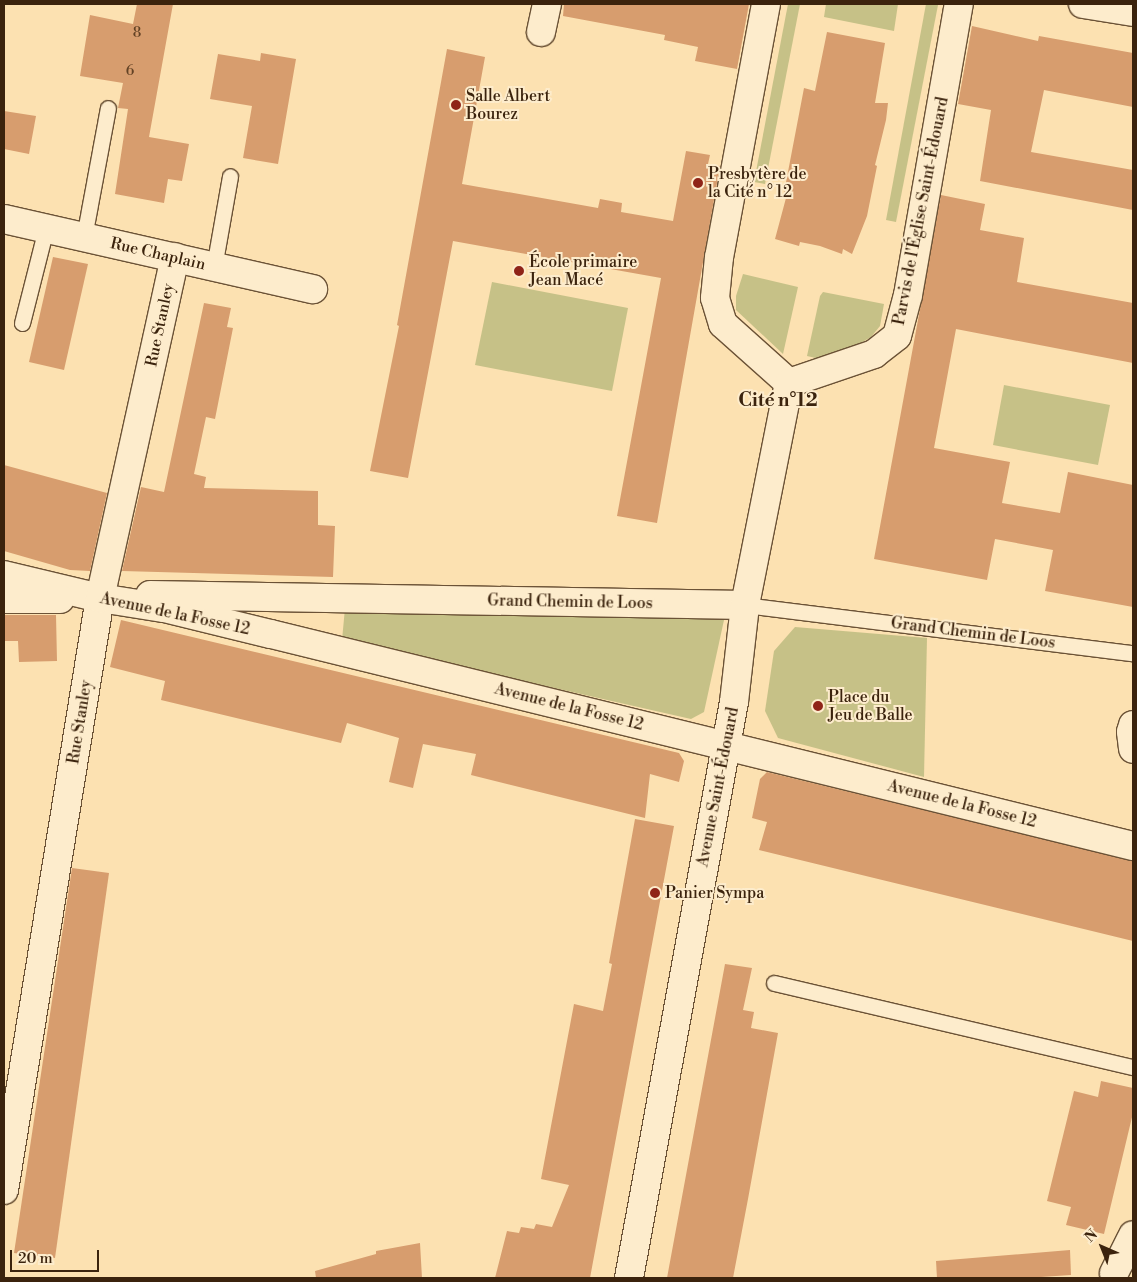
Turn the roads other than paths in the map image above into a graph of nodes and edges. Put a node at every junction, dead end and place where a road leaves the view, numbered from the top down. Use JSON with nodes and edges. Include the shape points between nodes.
{"nodes":[{"id":1,"x":548,"y":4,"type":"edge"},
{"id":2,"x":766,"y":4,"type":"edge"},
{"id":3,"x":959,"y":4,"type":"edge"},
{"id":4,"x":1083,"y":4,"type":"edge"},
{"id":5,"x":1133,"y":12,"type":"edge"},
{"id":6,"x":542,"y":32,"type":"dead end"},
{"id":7,"x":108,"y":108,"type":"dead end"},
{"id":8,"x":230,"y":176,"type":"dead end"},
{"id":9,"x":4,"y":219,"type":"edge"},
{"id":10,"x":46,"y":228,"type":"junction"},
{"id":11,"x":84,"y":237,"type":"junction"},
{"id":12,"x":175,"y":257,"type":"junction"},
{"id":13,"x":214,"y":267,"type":"junction"},
{"id":14,"x":313,"y":289,"type":"dead end"},
{"id":15,"x":22,"y":322,"type":"dead end"},
{"id":16,"x":789,"y":384,"type":"junction"},
{"id":17,"x":4,"y":575,"type":"edge"},
{"id":18,"x":100,"y":598,"type":"junction"},
{"id":19,"x":4,"y":599,"type":"edge"},
{"id":20,"x":745,"y":605,"type":"junction"},
{"id":21,"x":1133,"y":653,"type":"edge"},
{"id":22,"x":1133,"y":725,"type":"edge"},
{"id":23,"x":726,"y":746,"type":"junction"},
{"id":24,"x":1133,"y":750,"type":"edge"},
{"id":25,"x":1133,"y":846,"type":"edge"},
{"id":26,"x":774,"y":983,"type":"dead end"},
{"id":27,"x":1133,"y":1068,"type":"edge"},
{"id":28,"x":4,"y":1190,"type":"edge"},
{"id":29,"x":1133,"y":1235,"type":"edge"},
{"id":30,"x":1114,"y":1273,"type":"dead end"},
{"id":31,"x":629,"y":1278,"type":"edge"}],
"edges":[{"from":1,"to":6,"type":"street"},
{"from":2,"to":16,"type":"street","via":[[719,257],[715,298],[723,324]]},
{"from":3,"to":16,"type":"street","name":"Parvis de l'Église Saint-Édouard","via":[[908,295],[897,336],[874,354]]},
{"from":4,"to":5,"type":"street"},
{"from":7,"to":11,"type":"lane"},
{"from":8,"to":13,"type":"lane"},
{"from":9,"to":10,"type":"street","name":"Rue Chaplain"},
{"from":10,"to":11,"type":"street","name":"Rue Chaplain"},
{"from":10,"to":15,"type":"lane"},
{"from":11,"to":12,"type":"street","name":"Rue Chaplain"},
{"from":12,"to":13,"type":"street","name":"Rue Chaplain"},
{"from":12,"to":18,"type":"street","name":"Rue Stanley"},
{"from":13,"to":14,"type":"street","name":"Rue Chaplain"},
{"from":16,"to":20,"type":"street","name":"Avenue Saint-Édouard"},
{"from":17,"to":18,"type":"street","name":"Avenue de la Fosse 12"},
{"from":18,"to":19,"type":"street","name":"Grand Chemin de Loos"},
{"from":18,"to":20,"type":"street","name":"Grand Chemin de Loos","via":[[167,594]]},
{"from":18,"to":23,"type":"street","name":"Avenue de la Fosse 12","via":[[164,608]]},
{"from":18,"to":28,"type":"street","name":"Rue Stanley"},
{"from":20,"to":21,"type":"lane","name":"Grand Chemin de Loos"},
{"from":20,"to":23,"type":"street","name":"Avenue Saint-Édouard"},
{"from":22,"to":24,"type":"street"},
{"from":23,"to":25,"type":"street","name":"Avenue de la Fosse 12"},
{"from":23,"to":31,"type":"street","name":"Avenue Saint-Édouard"},
{"from":26,"to":27,"type":"lane"},
{"from":29,"to":30,"type":"street"}]}
